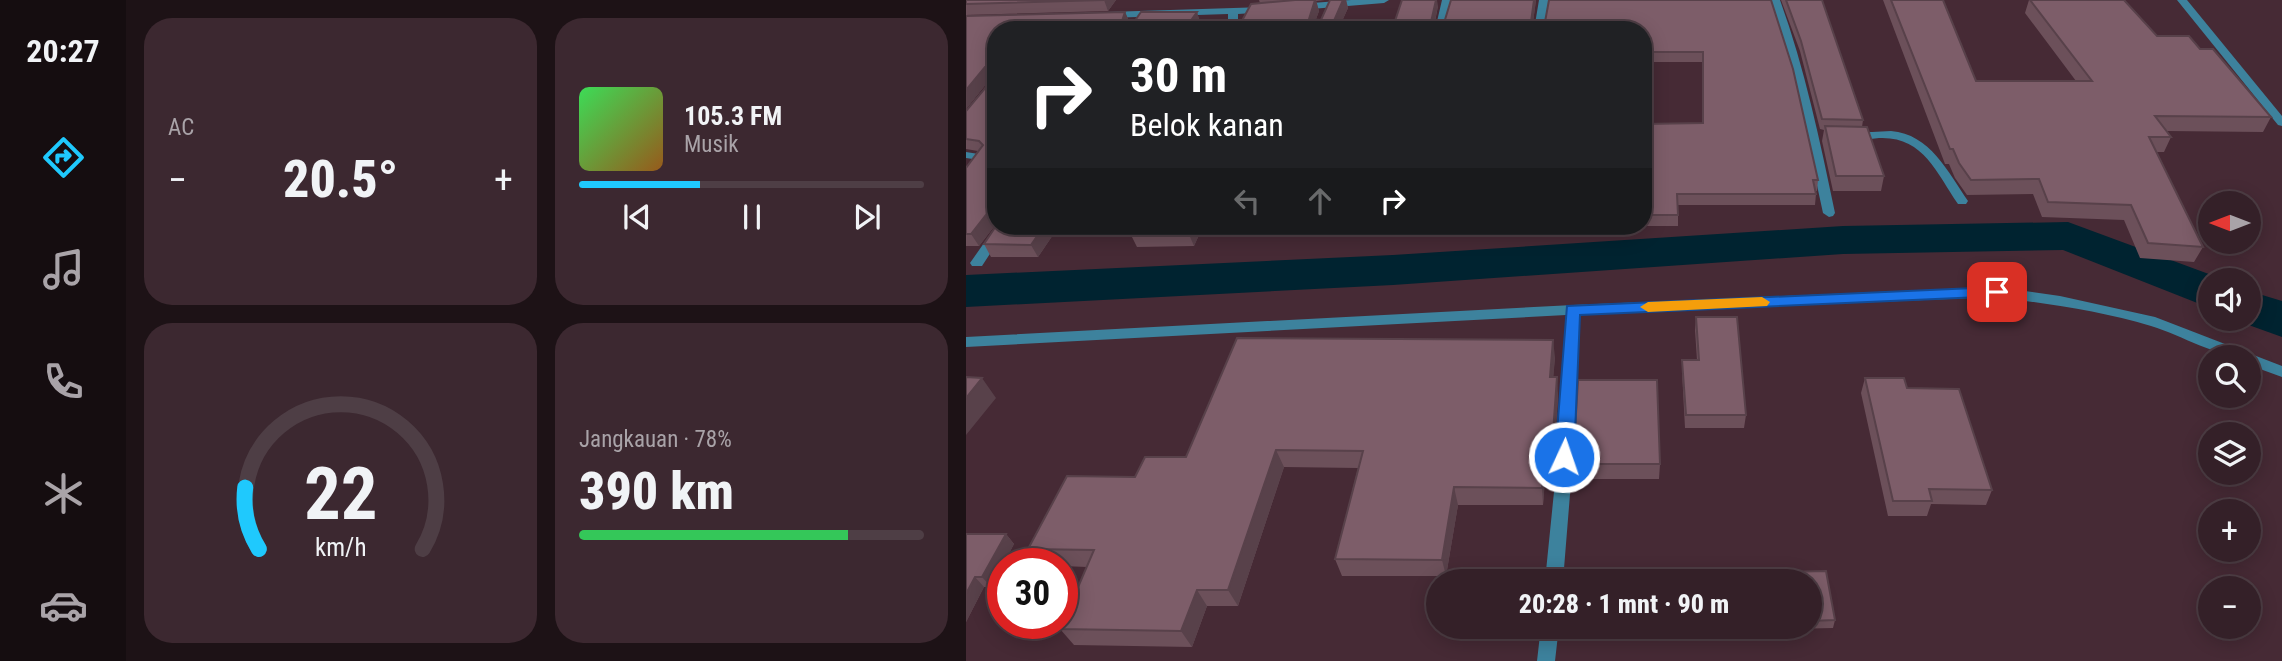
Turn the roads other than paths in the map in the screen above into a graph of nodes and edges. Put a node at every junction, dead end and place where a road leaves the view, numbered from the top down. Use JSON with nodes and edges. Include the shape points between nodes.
{"nodes":[{"id":1,"x":1197,"y":0,"type":"edge"},
{"id":2,"x":1384,"y":0,"type":"edge"},
{"id":3,"x":1447,"y":0,"type":"edge"},
{"id":4,"x":1544,"y":0,"type":"edge"},
{"id":5,"x":1774,"y":0,"type":"edge"},
{"id":6,"x":2182,"y":0,"type":"edge"},
{"id":7,"x":1329,"y":4,"type":"junction"},
{"id":8,"x":1288,"y":8,"type":"edge"},
{"id":9,"x":1274,"y":9,"type":"edge"},
{"id":10,"x":1196,"y":12,"type":"junction"},
{"id":11,"x":1233,"y":13,"type":"junction"},
{"id":12,"x":1090,"y":16,"type":"edge"},
{"id":13,"x":1324,"y":17,"type":"edge"},
{"id":14,"x":1233,"y":21,"type":"edge"},
{"id":15,"x":1442,"y":21,"type":"edge"},
{"id":16,"x":1540,"y":21,"type":"edge"},
{"id":17,"x":2282,"y":123,"type":"edge"},
{"id":18,"x":1813,"y":135,"type":"junction"},
{"id":19,"x":1826,"y":135,"type":"edge"},
{"id":20,"x":1839,"y":136,"type":"edge"},
{"id":21,"x":966,"y":155,"type":"edge"},
{"id":22,"x":966,"y":178,"type":"edge"},
{"id":23,"x":1962,"y":201,"type":"dead end"},
{"id":24,"x":1829,"y":213,"type":"dead end"},
{"id":25,"x":996,"y":235,"type":"edge"},
{"id":26,"x":977,"y":263,"type":"dead end"},
{"id":27,"x":1573,"y":310,"type":"junction"},
{"id":28,"x":966,"y":342,"type":"edge"},
{"id":29,"x":2214,"y":345,"type":"edge"},
{"id":30,"x":2261,"y":364,"type":"edge"},
{"id":31,"x":2282,"y":372,"type":"edge"},
{"id":32,"x":1555,"y":569,"type":"edge"},
{"id":33,"x":1549,"y":639,"type":"edge"},
{"id":34,"x":1546,"y":661,"type":"edge"}],
"edges":[{"from":1,"to":10,"type":"street"},
{"from":2,"to":7,"type":"street"},
{"from":3,"to":15,"type":"street"},
{"from":4,"to":16,"type":"street"},
{"from":5,"to":18,"type":"street"},
{"from":6,"to":17,"type":"street"},
{"from":7,"to":8,"type":"street"},
{"from":7,"to":13,"type":"street"},
{"from":9,"to":11,"type":"street"},
{"from":10,"to":11,"type":"street"},
{"from":10,"to":12,"type":"street","via":[[1141,18]]},
{"from":11,"to":14,"type":"street"},
{"from":18,"to":19,"type":"street"},
{"from":18,"to":24,"type":"street"},
{"from":20,"to":23,"type":"street","via":[[1914,140]]},
{"from":21,"to":22,"type":"street","via":[[981,157]]},
{"from":25,"to":26,"type":"street"},
{"from":27,"to":28,"type":"street"},
{"from":27,"to":29,"type":"street","via":[[1997,292],[2155,322]]},
{"from":27,"to":32,"type":"street"},
{"from":30,"to":31,"type":"street"},
{"from":33,"to":34,"type":"street"}]}
